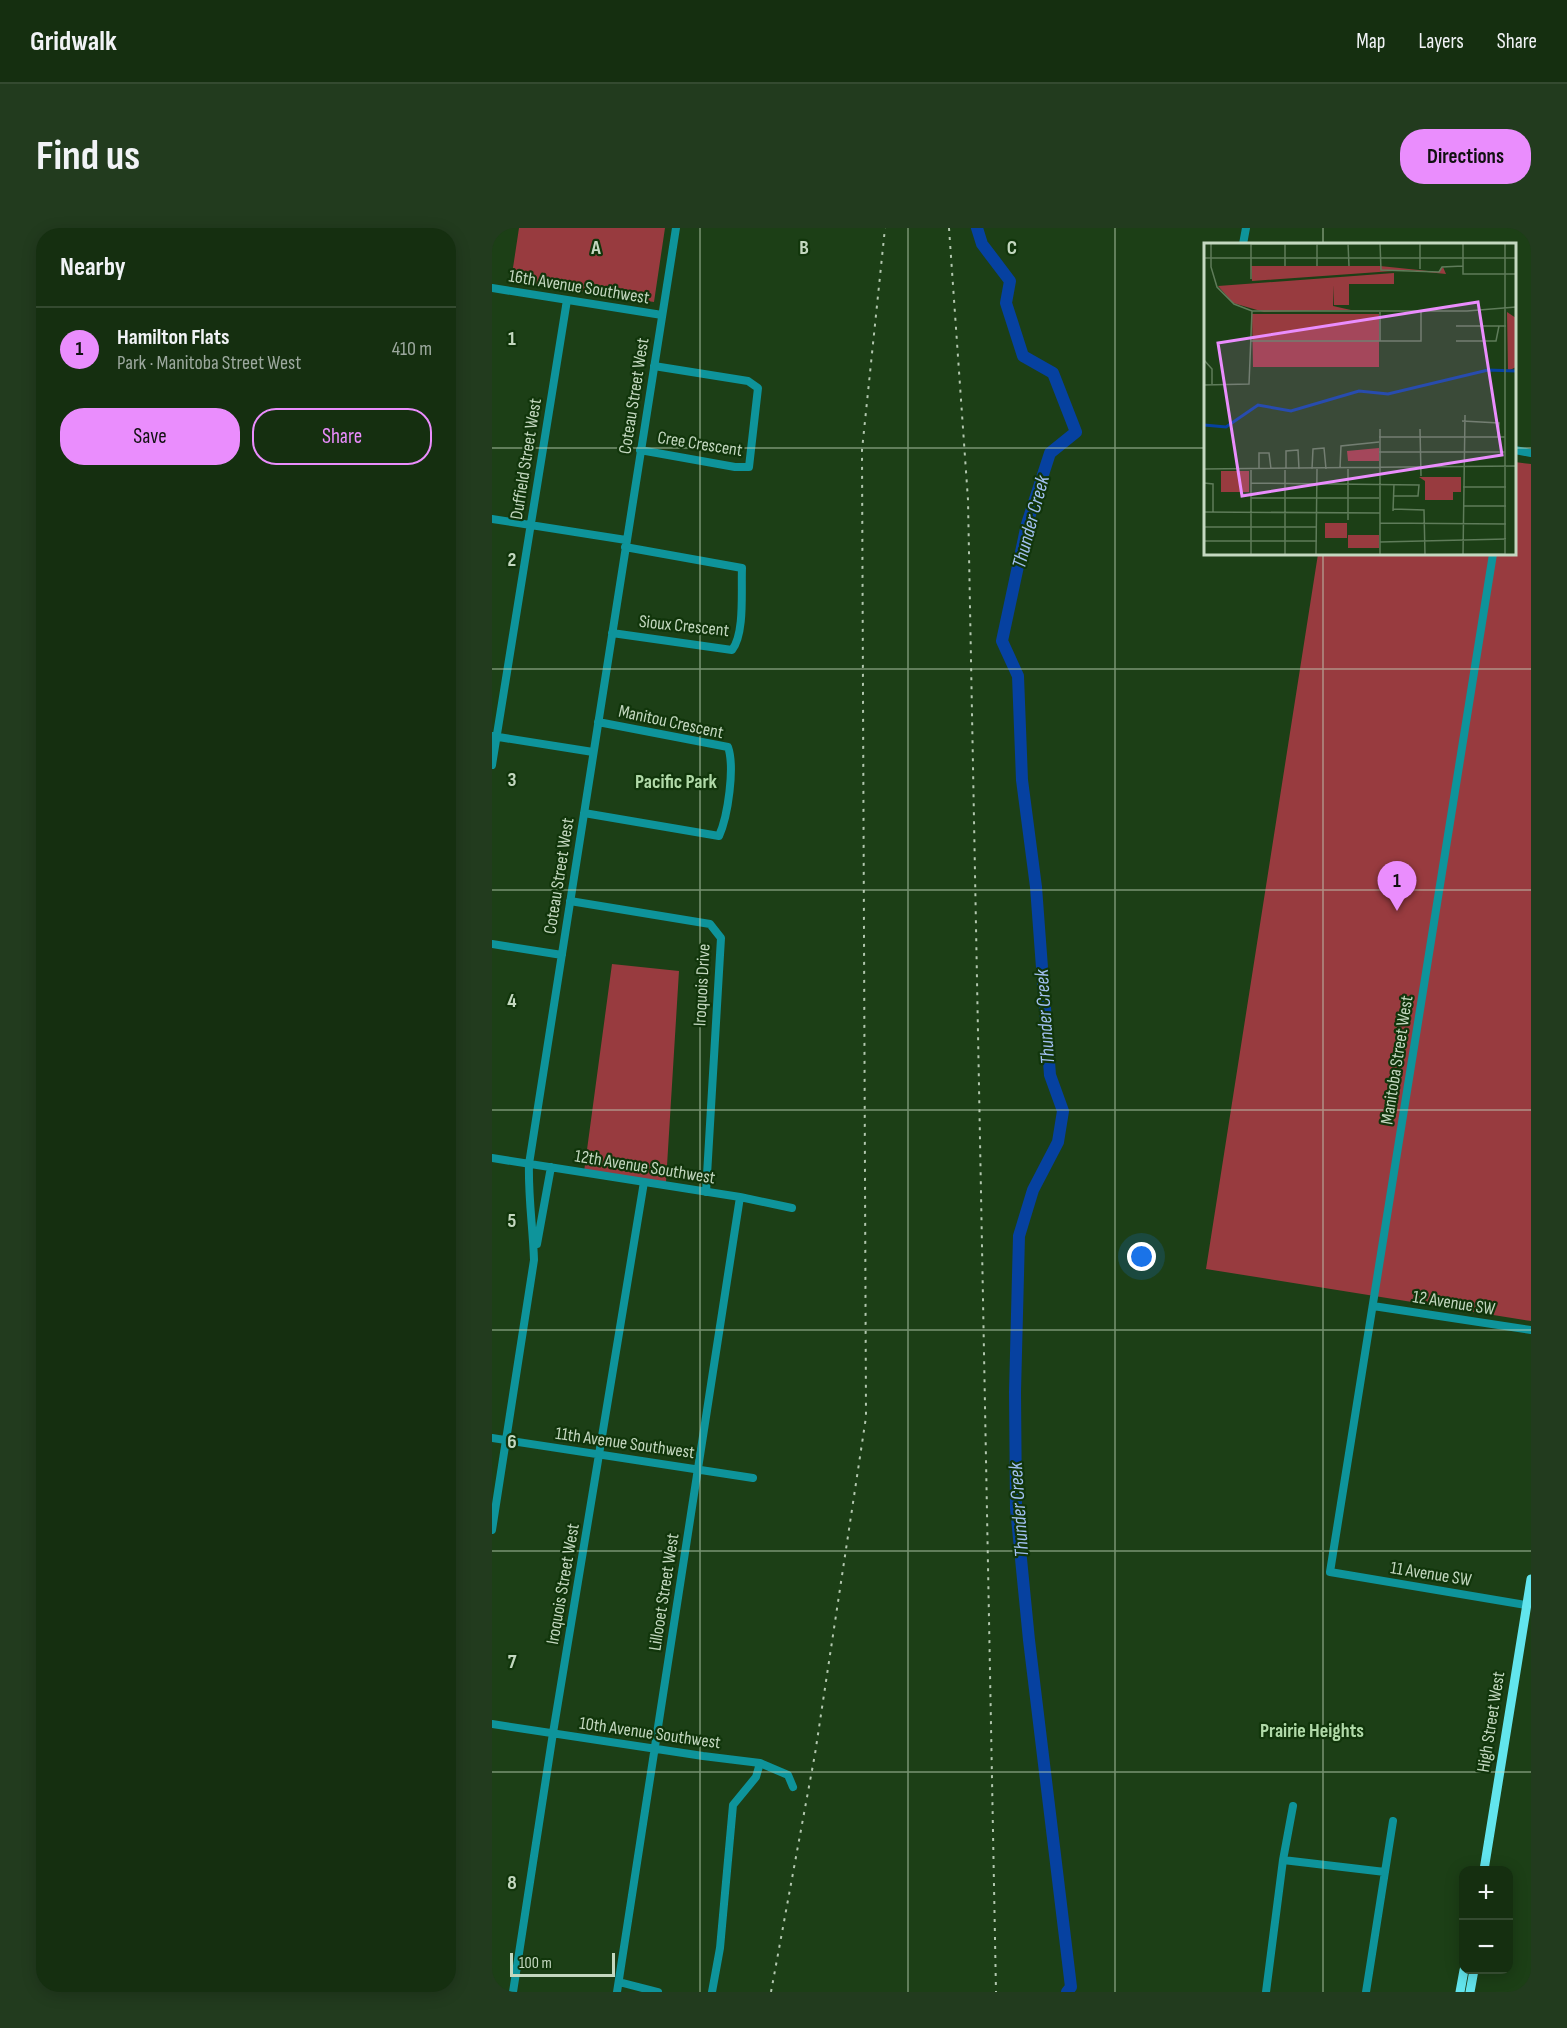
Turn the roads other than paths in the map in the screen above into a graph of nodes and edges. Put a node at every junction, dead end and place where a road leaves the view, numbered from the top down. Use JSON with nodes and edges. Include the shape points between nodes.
{"nodes":[{"id":1,"x":676,"y":228,"type":"edge"},
{"id":2,"x":1246,"y":228,"type":"edge"},
{"id":3,"x":1243,"y":243,"type":"edge"},
{"id":4,"x":492,"y":288,"type":"edge"},
{"id":5,"x":567,"y":300,"type":"junction"},
{"id":6,"x":662,"y":315,"type":"junction"},
{"id":7,"x":654,"y":366,"type":"junction"},
{"id":8,"x":640,"y":450,"type":"junction"},
{"id":9,"x":1516,"y":450,"type":"edge"},
{"id":10,"x":1531,"y":453,"type":"edge"},
{"id":11,"x":492,"y":519,"type":"edge"},
{"id":12,"x":530,"y":525,"type":"junction"},
{"id":13,"x":626,"y":544,"type":"junction"},
{"id":14,"x":1493,"y":555,"type":"edge"},
{"id":15,"x":612,"y":633,"type":"junction"},
{"id":16,"x":598,"y":722,"type":"junction"},
{"id":17,"x":494,"y":736,"type":"edge"},
{"id":18,"x":593,"y":752,"type":"junction"},
{"id":19,"x":492,"y":765,"type":"edge"},
{"id":20,"x":584,"y":813,"type":"junction"},
{"id":21,"x":570,"y":902,"type":"junction"},
{"id":22,"x":492,"y":944,"type":"edge"},
{"id":23,"x":562,"y":955,"type":"junction"},
{"id":24,"x":492,"y":1158,"type":"edge"},
{"id":25,"x":529,"y":1164,"type":"junction"},
{"id":26,"x":551,"y":1167,"type":"junction"},
{"id":27,"x":644,"y":1182,"type":"junction"},
{"id":28,"x":706,"y":1192,"type":"junction"},
{"id":29,"x":740,"y":1197,"type":"junction"},
{"id":30,"x":792,"y":1208,"type":"dead end"},
{"id":31,"x":534,"y":1260,"type":"junction"},
{"id":32,"x":1373,"y":1306,"type":"junction"},
{"id":33,"x":1531,"y":1330,"type":"edge"},
{"id":34,"x":492,"y":1438,"type":"edge"},
{"id":35,"x":505,"y":1440,"type":"junction"},
{"id":36,"x":600,"y":1454,"type":"junction"},
{"id":37,"x":699,"y":1469,"type":"junction"},
{"id":38,"x":753,"y":1478,"type":"dead end"},
{"id":39,"x":492,"y":1530,"type":"edge"},
{"id":40,"x":1330,"y":1572,"type":"joint"},
{"id":41,"x":1531,"y":1579,"type":"edge"},
{"id":42,"x":1526,"y":1605,"type":"junction"},
{"id":43,"x":492,"y":1724,"type":"edge"},
{"id":44,"x":553,"y":1733,"type":"junction"},
{"id":45,"x":654,"y":1749,"type":"junction"},
{"id":46,"x":760,"y":1763,"type":"junction"},
{"id":47,"x":793,"y":1787,"type":"dead end"},
{"id":48,"x":1293,"y":1806,"type":"dead end"},
{"id":49,"x":1393,"y":1821,"type":"dead end"},
{"id":50,"x":1283,"y":1860,"type":"junction"},
{"id":51,"x":1485,"y":1866,"type":"edge"},
{"id":52,"x":1385,"y":1872,"type":"junction"},
{"id":53,"x":1463,"y":1974,"type":"edge"},
{"id":54,"x":1472,"y":1974,"type":"edge"},
{"id":55,"x":619,"y":1982,"type":"junction"},
{"id":56,"x":513,"y":1992,"type":"edge"},
{"id":57,"x":617,"y":1992,"type":"edge"},
{"id":58,"x":658,"y":1992,"type":"edge"},
{"id":59,"x":712,"y":1992,"type":"edge"},
{"id":60,"x":1266,"y":1992,"type":"edge"},
{"id":61,"x":1366,"y":1992,"type":"edge"},
{"id":62,"x":1460,"y":1992,"type":"edge"},
{"id":63,"x":1470,"y":1992,"type":"edge"}],
"edges":[{"from":1,"to":6,"type":"street","name":"Coteau Street West"},
{"from":2,"to":3,"type":"street"},
{"from":4,"to":5,"type":"street","name":"16th Avenue Southwest"},
{"from":5,"to":6,"type":"street","name":"16th Avenue Southwest"},
{"from":5,"to":12,"type":"street","name":"Duffield Street West"},
{"from":6,"to":7,"type":"street","name":"Coteau Street West"},
{"from":7,"to":8,"type":"street","name":"Coteau Street West"},
{"from":7,"to":8,"type":"street","name":"Cree Crescent","via":[[748,381],[758,388],[752,450],[749,467]]},
{"from":8,"to":13,"type":"street","name":"Coteau Street West"},
{"from":9,"to":10,"type":"street"},
{"from":11,"to":12,"type":"street"},
{"from":12,"to":13,"type":"street"},
{"from":12,"to":17,"type":"street","name":"Duffield Street West"},
{"from":13,"to":15,"type":"street","name":"Coteau Street West"},
{"from":13,"to":15,"type":"street","name":"Sioux Crescent","via":[[742,568],[738,644],[732,650]]},
{"from":14,"to":32,"type":"street","name":"Manitoba Street West"},
{"from":15,"to":16,"type":"street","name":"Coteau Street West"},
{"from":16,"to":18,"type":"street","name":"Coteau Street West"},
{"from":16,"to":20,"type":"street","name":"Manitou Crescent","via":[[728,747],[731,757],[725,821],[719,836]]},
{"from":17,"to":18,"type":"street"},
{"from":17,"to":19,"type":"street","name":"Duffield Street West"},
{"from":18,"to":20,"type":"street","name":"Coteau Street West"},
{"from":20,"to":21,"type":"street","name":"Coteau Street West"},
{"from":21,"to":23,"type":"street","name":"Coteau Street West"},
{"from":21,"to":28,"type":"street","name":"Iroquois Drive","via":[[710,924],[721,938]]},
{"from":22,"to":23,"type":"street"},
{"from":23,"to":25,"type":"street","name":"Coteau Street West"},
{"from":24,"to":25,"type":"street","name":"12th Avenue Southwest"},
{"from":25,"to":26,"type":"street","name":"12th Avenue Southwest"},
{"from":25,"to":31,"type":"street","name":"Coteau Street West"},
{"from":26,"to":27,"type":"street","name":"12th Avenue Southwest"},
{"from":26,"to":31,"type":"street"},
{"from":27,"to":28,"type":"street","name":"12th Avenue Southwest"},
{"from":27,"to":36,"type":"street","name":"Iroquois Street West"},
{"from":28,"to":29,"type":"street","name":"12th Avenue Southwest"},
{"from":29,"to":30,"type":"street","name":"12th Avenue Southwest"},
{"from":29,"to":37,"type":"street","name":"Lillooet Street West"},
{"from":31,"to":35,"type":"street","name":"Coteau Street West"},
{"from":32,"to":33,"type":"street","name":"12 Avenue SW"},
{"from":32,"to":40,"type":"street","name":"Manitoba Street West"},
{"from":34,"to":35,"type":"street","name":"11th Avenue Southwest"},
{"from":35,"to":36,"type":"street","name":"11th Avenue Southwest"},
{"from":35,"to":39,"type":"street","name":"Coteau Street West"},
{"from":36,"to":37,"type":"street","name":"11th Avenue Southwest"},
{"from":36,"to":44,"type":"street","name":"Iroquois Street West"},
{"from":37,"to":38,"type":"street","name":"11th Avenue Southwest"},
{"from":37,"to":45,"type":"street","name":"Lillooet Street West"},
{"from":40,"to":42,"type":"street","name":"11 Avenue SW"},
{"from":41,"to":42,"type":"main road","name":"High Street West"},
{"from":42,"to":51,"type":"main road","name":"High Street West"},
{"from":43,"to":44,"type":"street","name":"10th Avenue Southwest"},
{"from":44,"to":45,"type":"street","name":"10th Avenue Southwest"},
{"from":44,"to":56,"type":"street","name":"Iroquois Street West"},
{"from":45,"to":46,"type":"street","name":"10th Avenue Southwest"},
{"from":45,"to":55,"type":"street","name":"Lillooet Street West"},
{"from":46,"to":47,"type":"street","name":"10th Avenue Southwest","via":[[788,1775]]},
{"from":46,"to":59,"type":"street","via":[[756,1777],[733,1805],[720,1948]]},
{"from":48,"to":50,"type":"street"},
{"from":49,"to":52,"type":"street"},
{"from":50,"to":52,"type":"street"},
{"from":50,"to":60,"type":"street"},
{"from":52,"to":61,"type":"street"},
{"from":53,"to":62,"type":"main road"},
{"from":54,"to":63,"type":"main road"},
{"from":55,"to":57,"type":"street","name":"Lillooet Street West"},
{"from":55,"to":58,"type":"street"}]}
